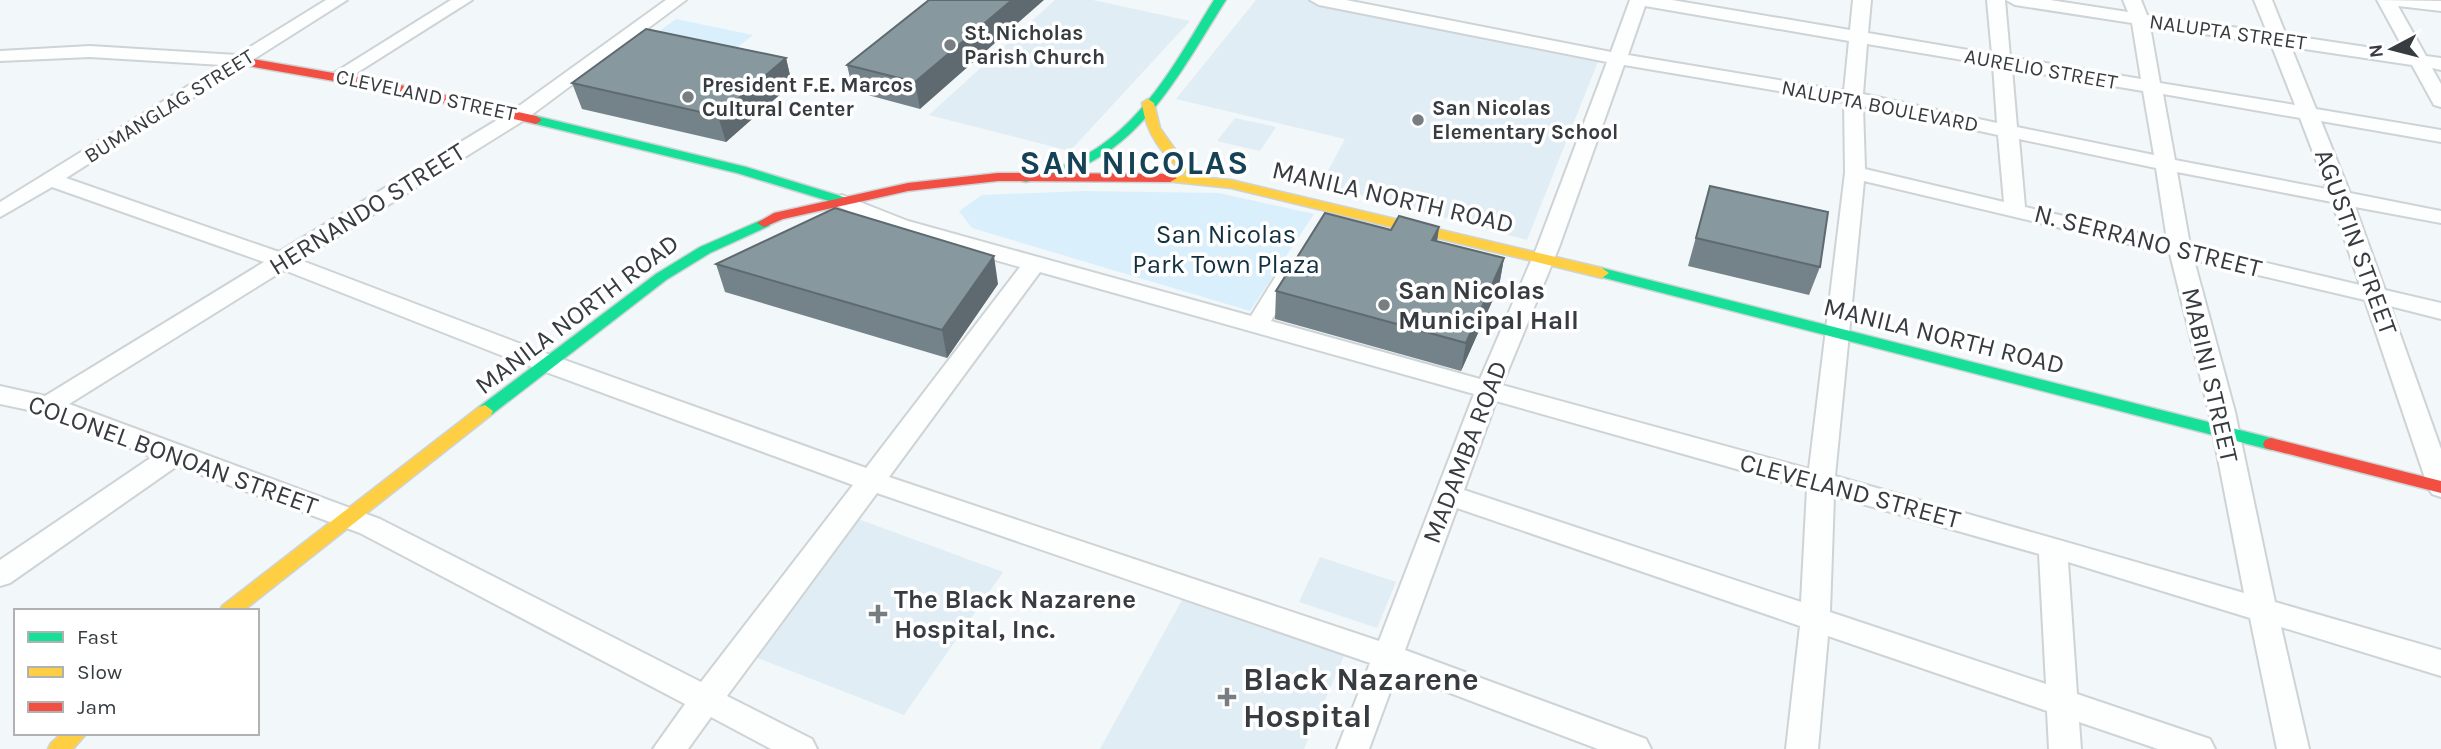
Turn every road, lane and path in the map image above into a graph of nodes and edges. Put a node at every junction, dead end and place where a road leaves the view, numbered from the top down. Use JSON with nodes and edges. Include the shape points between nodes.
{"nodes":[{"id":1,"x":338,"y":0,"type":"edge"},
{"id":2,"x":463,"y":0,"type":"edge"},
{"id":3,"x":677,"y":0,"type":"edge"},
{"id":4,"x":1220,"y":0,"type":"edge"},
{"id":5,"x":1319,"y":0,"type":"edge"},
{"id":6,"x":1640,"y":0,"type":"edge"},
{"id":7,"x":1862,"y":0,"type":"edge"},
{"id":8,"x":1996,"y":0,"type":"edge"},
{"id":9,"x":2014,"y":0,"type":"edge"},
{"id":10,"x":2263,"y":0,"type":"edge"},
{"id":11,"x":2388,"y":0,"type":"edge"},
{"id":12,"x":2441,"y":6,"type":"edge"},
{"id":13,"x":2136,"y":9,"type":"edge"},
{"id":14,"x":1860,"y":38,"type":"junction"},
{"id":15,"x":2280,"y":39,"type":"junction"},
{"id":16,"x":0,"y":55,"type":"edge"},
{"id":17,"x":1616,"y":58,"type":"junction"},
{"id":18,"x":240,"y":61,"type":"junction"},
{"id":19,"x":2418,"y":61,"type":"junction"},
{"id":20,"x":2003,"y":63,"type":"junction"},
{"id":21,"x":2441,"y":64,"type":"edge"},
{"id":22,"x":340,"y":75,"type":"junction"},
{"id":23,"x":2152,"y":89,"type":"junction"},
{"id":24,"x":1853,"y":98,"type":"junction"},
{"id":25,"x":2441,"y":101,"type":"edge"},
{"id":26,"x":1149,"y":103,"type":"junction"},
{"id":27,"x":2309,"y":114,"type":"junction"},
{"id":28,"x":519,"y":115,"type":"junction"},
{"id":29,"x":2007,"y":131,"type":"junction"},
{"id":30,"x":2441,"y":136,"type":"edge"},
{"id":31,"x":2165,"y":164,"type":"junction"},
{"id":32,"x":1855,"y":173,"type":"junction"},
{"id":33,"x":1026,"y":177,"type":"junction"},
{"id":34,"x":51,"y":180,"type":"junction"},
{"id":35,"x":1204,"y":181,"type":"junction"},
{"id":36,"x":2341,"y":197,"type":"junction"},
{"id":37,"x":842,"y":201,"type":"junction"},
{"id":38,"x":2015,"y":208,"type":"junction"},
{"id":39,"x":0,"y":211,"type":"edge"},
{"id":40,"x":2441,"y":217,"type":"edge"},
{"id":41,"x":1305,"y":248,"type":"edge"},
{"id":42,"x":2180,"y":250,"type":"junction"},
{"id":43,"x":1543,"y":258,"type":"junction"},
{"id":44,"x":282,"y":261,"type":"junction"},
{"id":45,"x":1035,"y":263,"type":"junction"},
{"id":46,"x":2376,"y":297,"type":"junction"},
{"id":47,"x":2441,"y":311,"type":"edge"},
{"id":48,"x":1258,"y":324,"type":"junction"},
{"id":49,"x":1837,"y":335,"type":"junction"},
{"id":50,"x":551,"y":363,"type":"junction"},
{"id":51,"x":1487,"y":392,"type":"junction"},
{"id":52,"x":0,"y":395,"type":"edge"},
{"id":53,"x":48,"y":405,"type":"junction"},
{"id":54,"x":2223,"y":429,"type":"junction"},
{"id":55,"x":174,"y":455,"type":"junction"},
{"id":56,"x":872,"y":481,"type":"junction"},
{"id":57,"x":1821,"y":482,"type":"junction"},
{"id":58,"x":2441,"y":487,"type":"edge"},
{"id":59,"x":1448,"y":495,"type":"junction"},
{"id":60,"x":346,"y":517,"type":"junction"},
{"id":61,"x":2053,"y":547,"type":"junction"},
{"id":62,"x":0,"y":575,"type":"edge"},
{"id":63,"x":2264,"y":608,"type":"junction"},
{"id":64,"x":231,"y":609,"type":"edge"},
{"id":65,"x":1815,"y":622,"type":"junction"},
{"id":66,"x":1387,"y":656,"type":"junction"},
{"id":67,"x":2441,"y":663,"type":"edge"},
{"id":68,"x":706,"y":701,"type":"junction"},
{"id":69,"x":2062,"y":703,"type":"junction"},
{"id":70,"x":75,"y":735,"type":"edge"},
{"id":71,"x":58,"y":749,"type":"edge"},
{"id":72,"x":669,"y":749,"type":"edge"},
{"id":73,"x":801,"y":749,"type":"edge"},
{"id":74,"x":1353,"y":749,"type":"edge"},
{"id":75,"x":1635,"y":749,"type":"edge"},
{"id":76,"x":1802,"y":749,"type":"edge"},
{"id":77,"x":2066,"y":749,"type":"edge"},
{"id":78,"x":2199,"y":749,"type":"edge"},
{"id":79,"x":2293,"y":749,"type":"edge"}],
"edges":[{"from":1,"to":18,"type":"street","name":"BUMANGLAG STREET"},
{"from":2,"to":22,"type":"street"},
{"from":3,"to":28,"type":"street","name":"HERNANDO STREET"},
{"from":4,"to":26,"type":"main road"},
{"from":5,"to":17,"type":"street","name":"NALUPTA BOULEVARD"},
{"from":6,"to":14,"type":"street","name":"AURELIO STREET"},
{"from":6,"to":17,"type":"street","name":"MADAMBA ROAD"},
{"from":7,"to":14,"type":"street"},
{"from":8,"to":20,"type":"street"},
{"from":9,"to":13,"type":"street","name":"NALUPTA STREET"},
{"from":10,"to":15,"type":"street","name":"AGUSTIN STREET"},
{"from":11,"to":12,"type":"street"},
{"from":11,"to":19,"type":"street"},
{"from":13,"to":15,"type":"street","name":"NALUPTA STREET"},
{"from":13,"to":23,"type":"street","name":"MABINI STREET"},
{"from":14,"to":20,"type":"street","name":"AURELIO STREET"},
{"from":14,"to":24,"type":"street"},
{"from":15,"to":19,"type":"street","name":"NALUPTA STREET"},
{"from":15,"to":27,"type":"street","name":"AGUSTIN STREET"},
{"from":16,"to":18,"type":"street","name":"CLEVELAND STREET","via":[[160,52]]},
{"from":17,"to":24,"type":"street","name":"NALUPTA BOULEVARD"},
{"from":17,"to":43,"type":"street","name":"MADAMBA ROAD"},
{"from":18,"to":22,"type":"main road","name":"CLEVELAND STREET"},
{"from":18,"to":34,"type":"street","name":"BUMANGLAG STREET"},
{"from":19,"to":21,"type":"street","name":"NALUPTA STREET"},
{"from":19,"to":25,"type":"street"},
{"from":20,"to":23,"type":"street","name":"AURELIO STREET"},
{"from":20,"to":29,"type":"street"},
{"from":22,"to":28,"type":"main road","name":"CLEVELAND STREET"},
{"from":23,"to":27,"type":"street","name":"AURELIO STREET"},
{"from":23,"to":31,"type":"street","name":"MABINI STREET"},
{"from":24,"to":29,"type":"street","name":"NALUPTA BOULEVARD"},
{"from":24,"to":32,"type":"street"},
{"from":26,"to":33,"type":"main road","via":[[1127,129],[1091,158]]},
{"from":26,"to":35,"type":"main road","via":[[1157,138],[1180,166]]},
{"from":27,"to":30,"type":"street","name":"AURELIO STREET"},
{"from":27,"to":36,"type":"street","name":"AGUSTIN STREET"},
{"from":28,"to":37,"type":"main road","name":"CLEVELAND STREET","via":[[795,184]]},
{"from":28,"to":44,"type":"street","name":"HERNANDO STREET"},
{"from":29,"to":31,"type":"street","name":"NALUPTA BOULEVARD"},
{"from":29,"to":38,"type":"street"},
{"from":31,"to":36,"type":"street","name":"NALUPTA BOULEVARD"},
{"from":31,"to":42,"type":"street","name":"MABINI STREET"},
{"from":32,"to":38,"type":"street","name":"N. SERRANO STREET"},
{"from":32,"to":49,"type":"street"},
{"from":33,"to":35,"type":"main road","name":"MANILA NORTH ROAD","via":[[1122,175]]},
{"from":33,"to":37,"type":"main road","name":"MANILA NORTH ROAD","via":[[908,187]]},
{"from":34,"to":39,"type":"street","name":"BUMANGLAG STREET"},
{"from":34,"to":44,"type":"street"},
{"from":35,"to":43,"type":"main road","name":"MANILA NORTH ROAD","via":[[1324,216]]},
{"from":36,"to":40,"type":"street","name":"NALUPTA BOULEVARD"},
{"from":36,"to":46,"type":"street","name":"AGUSTIN STREET"},
{"from":37,"to":45,"type":"street","name":"CLEVELAND STREET","via":[[900,226]]},
{"from":37,"to":50,"type":"main road","name":"MANILA NORTH ROAD","via":[[779,216],[705,250],[661,277]]},
{"from":38,"to":42,"type":"street","name":"N. SERRANO STREET"},
{"from":41,"to":48,"type":"street"},
{"from":42,"to":46,"type":"street","name":"N. SERRANO STREET"},
{"from":42,"to":54,"type":"street","name":"MABINI STREET"},
{"from":43,"to":49,"type":"main road","name":"MANILA NORTH ROAD"},
{"from":43,"to":51,"type":"street","name":"MADAMBA ROAD"},
{"from":44,"to":50,"type":"street"},
{"from":44,"to":53,"type":"street","name":"HERNANDO STREET"},
{"from":45,"to":48,"type":"street","name":"CLEVELAND STREET"},
{"from":45,"to":56,"type":"street"},
{"from":46,"to":47,"type":"street","name":"N. SERRANO STREET"},
{"from":46,"to":58,"type":"street","name":"AGUSTIN STREET"},
{"from":48,"to":51,"type":"street","name":"CLEVELAND STREET"},
{"from":49,"to":54,"type":"main road","name":"MANILA NORTH ROAD"},
{"from":49,"to":57,"type":"street"},
{"from":50,"to":56,"type":"street"},
{"from":50,"to":60,"type":"main road","name":"MANILA NORTH ROAD"},
{"from":51,"to":57,"type":"street","name":"CLEVELAND STREET"},
{"from":51,"to":59,"type":"street","name":"MADAMBA ROAD"},
{"from":52,"to":53,"type":"street","name":"COLONEL BONOAN STREET"},
{"from":53,"to":55,"type":"street","name":"COLONEL BONOAN STREET"},
{"from":54,"to":58,"type":"main road","name":"MANILA NORTH ROAD"},
{"from":54,"to":63,"type":"street","name":"MABINI STREET"},
{"from":55,"to":60,"type":"street","name":"COLONEL BONOAN STREET"},
{"from":55,"to":62,"type":"street"},
{"from":56,"to":66,"type":"street"},
{"from":56,"to":68,"type":"street"},
{"from":57,"to":61,"type":"street","name":"CLEVELAND STREET"},
{"from":57,"to":65,"type":"street"},
{"from":59,"to":65,"type":"street"},
{"from":59,"to":66,"type":"street","name":"MADAMBA ROAD"},
{"from":60,"to":64,"type":"main road","name":"MANILA NORTH ROAD"},
{"from":60,"to":68,"type":"street","name":"COLONEL BONOAN STREET"},
{"from":61,"to":63,"type":"street","name":"CLEVELAND STREET"},
{"from":61,"to":69,"type":"street"},
{"from":63,"to":67,"type":"street","name":"CLEVELAND STREET"},
{"from":63,"to":79,"type":"street","name":"MABINI STREET"},
{"from":65,"to":69,"type":"street"},
{"from":65,"to":76,"type":"street"},
{"from":66,"to":74,"type":"street","name":"MADAMBA ROAD"},
{"from":66,"to":75,"type":"street"},
{"from":68,"to":72,"type":"street"},
{"from":68,"to":73,"type":"street","name":"COLONEL BONOAN STREET"},
{"from":69,"to":77,"type":"street"},
{"from":69,"to":78,"type":"street"},
{"from":70,"to":71,"type":"main road"}]}
